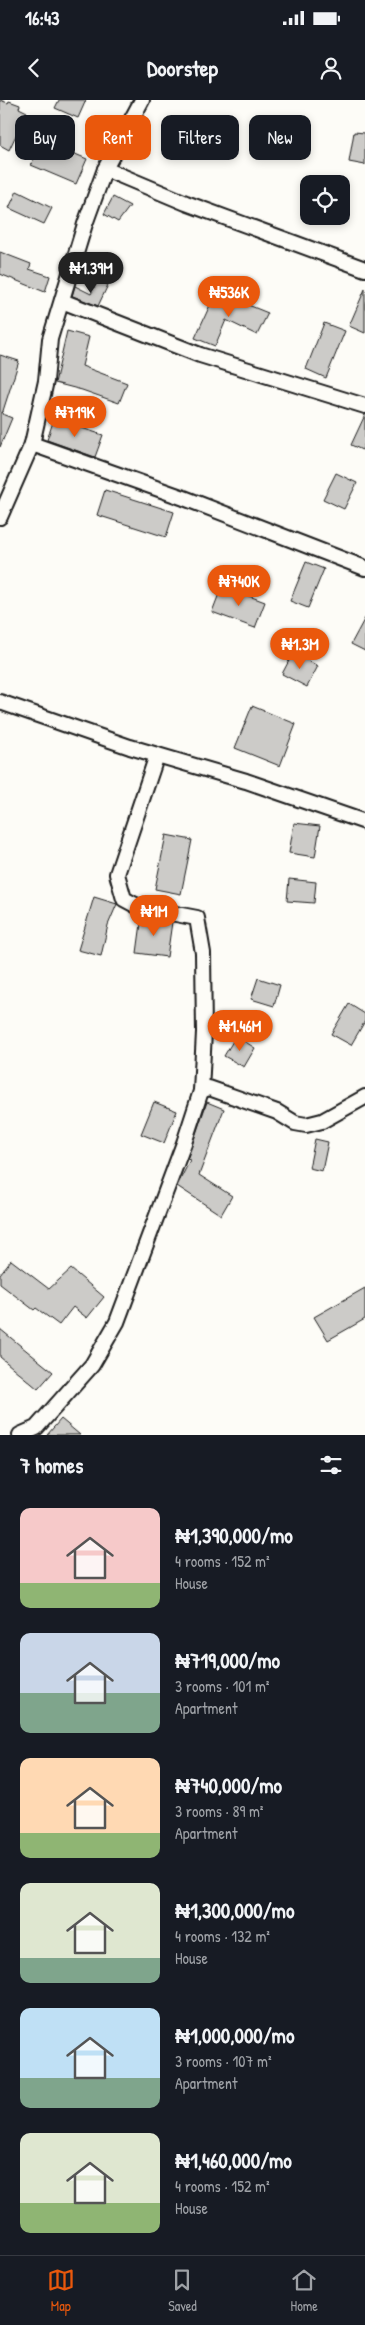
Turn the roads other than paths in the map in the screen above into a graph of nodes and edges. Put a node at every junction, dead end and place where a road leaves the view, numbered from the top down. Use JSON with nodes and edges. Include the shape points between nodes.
{"nodes":[{"id":1,"x":142,"y":100,"type":"edge"},
{"id":2,"x":105,"y":169,"type":"junction"},
{"id":3,"x":365,"y":269,"type":"edge"},
{"id":4,"x":62,"y":301,"type":"junction"},
{"id":5,"x":365,"y":406,"type":"edge"},
{"id":6,"x":32,"y":444,"type":"junction"},
{"id":7,"x":0,"y":517,"type":"edge"},
{"id":8,"x":365,"y":568,"type":"edge"},
{"id":9,"x":0,"y":702,"type":"edge"},
{"id":10,"x":157,"y":755,"type":"junction"},
{"id":11,"x":365,"y":822,"type":"edge"},
{"id":12,"x":201,"y":1091,"type":"junction"},
{"id":13,"x":365,"y":1097,"type":"edge"},
{"id":14,"x":20,"y":1435,"type":"edge"}],
"edges":[{"from":1,"to":2,"type":"street"},
{"from":2,"to":3,"type":"street","via":[[186,203]]},
{"from":2,"to":4,"type":"street"},
{"from":4,"to":5,"type":"street","via":[[200,355]]},
{"from":4,"to":6,"type":"street","via":[[50,339],[46,381]]},
{"from":6,"to":7,"type":"street"},
{"from":6,"to":8,"type":"street"},
{"from":9,"to":10,"type":"street"},
{"from":10,"to":11,"type":"street","via":[[246,781]]},
{"from":10,"to":12,"type":"street","via":[[117,874],[124,899],[139,907],[197,918],[203,953]]},
{"from":12,"to":13,"type":"street","via":[[209,1088],[306,1125],[322,1121]]},
{"from":12,"to":14,"type":"street","via":[[117,1322],[92,1365],[36,1428]]}]}
